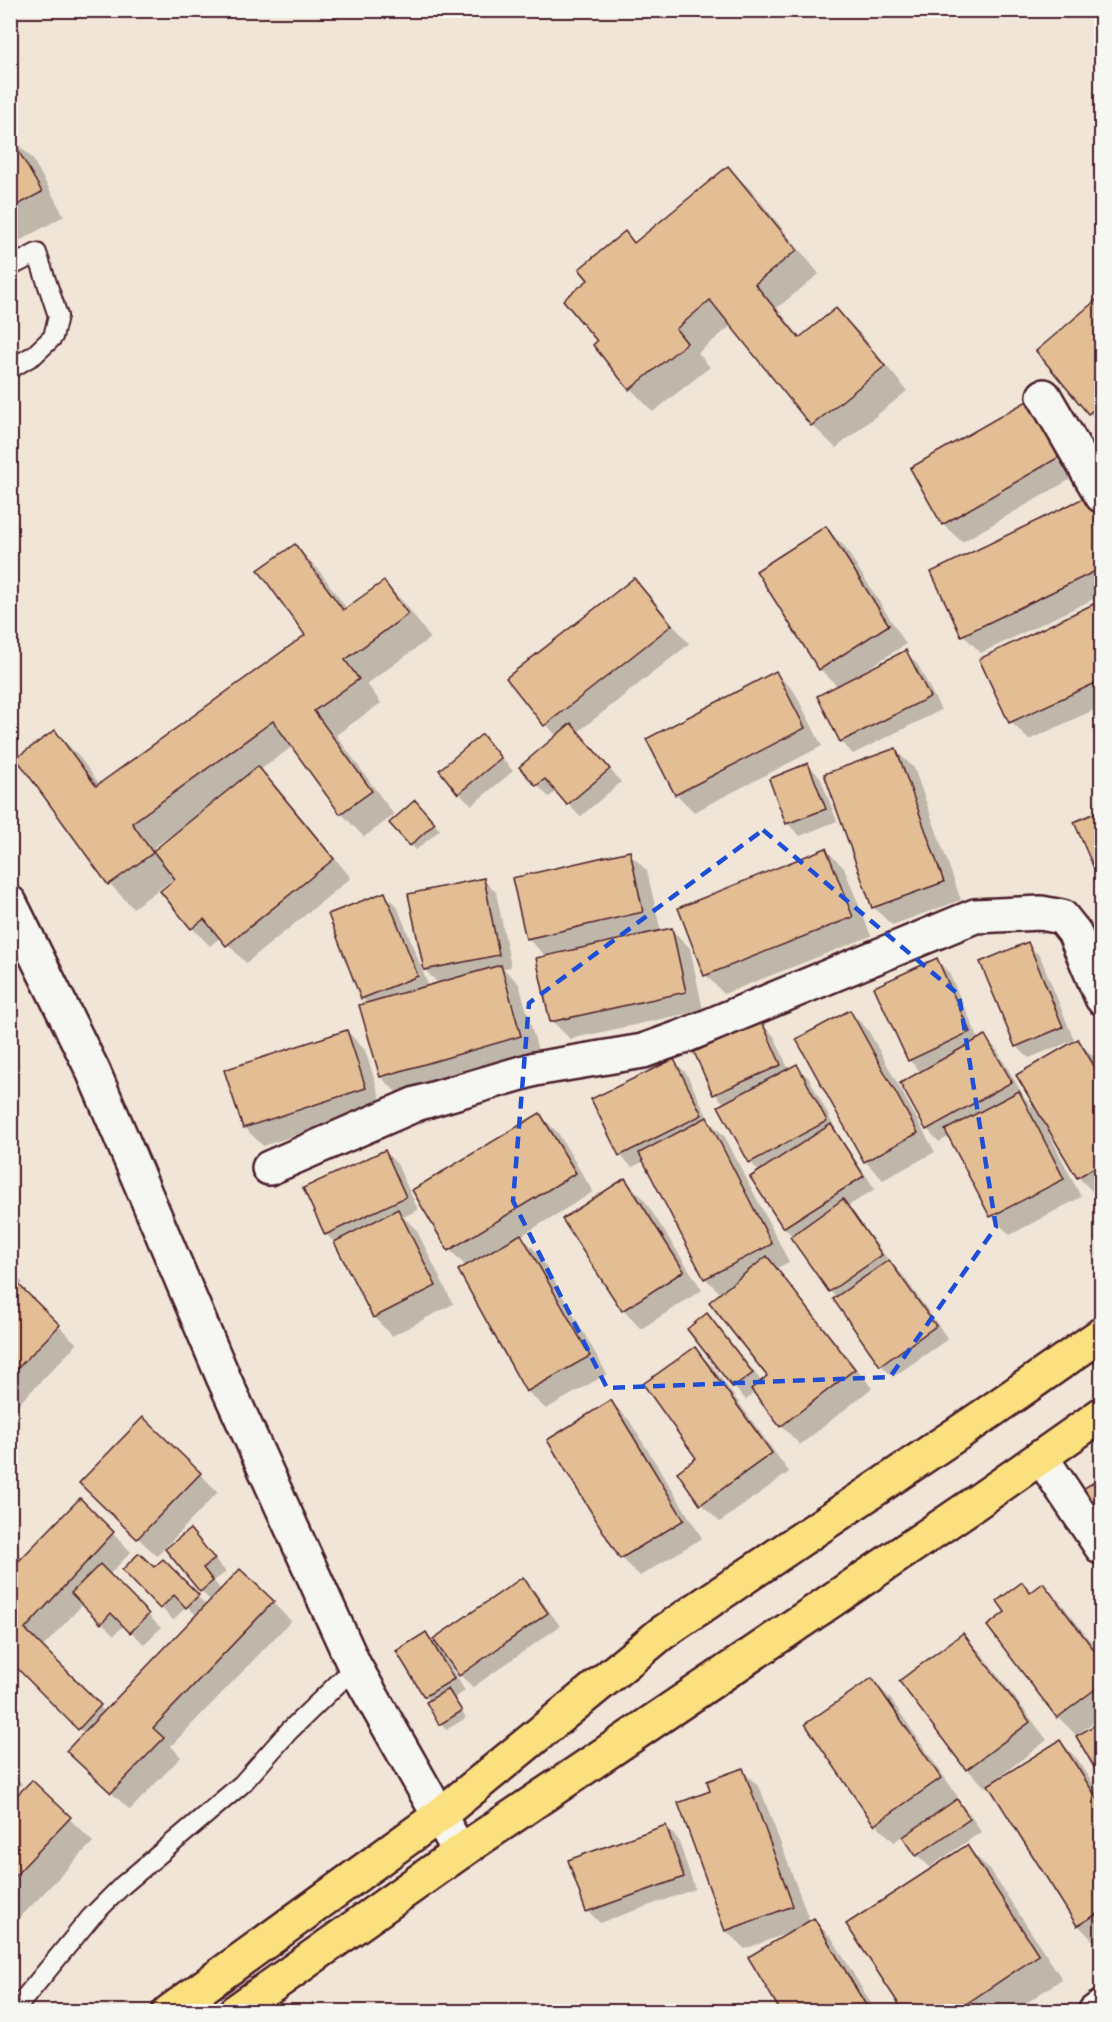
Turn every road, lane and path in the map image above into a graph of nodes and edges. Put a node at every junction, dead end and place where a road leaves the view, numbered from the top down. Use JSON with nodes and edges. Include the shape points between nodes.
{"nodes":[{"id":1,"x":10,"y":267,"type":"edge"},
{"id":2,"x":10,"y":369,"type":"edge"},
{"id":3,"x":1044,"y":396,"type":"dead end"},
{"id":4,"x":1101,"y":496,"type":"edge"},
{"id":5,"x":10,"y":903,"type":"edge"},
{"id":6,"x":1101,"y":998,"type":"edge"},
{"id":7,"x":269,"y":1168,"type":"dead end"},
{"id":8,"x":1101,"y":1334,"type":"edge"},
{"id":9,"x":1101,"y":1414,"type":"edge"},
{"id":10,"x":1041,"y":1457,"type":"junction"},
{"id":11,"x":1101,"y":1548,"type":"edge"},
{"id":12,"x":355,"y":1667,"type":"junction"},
{"id":13,"x":440,"y":1815,"type":"junction"},
{"id":14,"x":460,"y":1852,"type":"junction"},
{"id":15,"x":1101,"y":2007,"type":"edge"},
{"id":16,"x":13,"y":2012,"type":"edge"},
{"id":17,"x":169,"y":2012,"type":"edge"},
{"id":18,"x":235,"y":2012,"type":"edge"},
{"id":19,"x":1095,"y":2012,"type":"edge"}],
"edges":[{"from":1,"to":2,"type":"lane","via":[[37,253],[58,316],[52,337],[34,355]]},
{"from":3,"to":4,"type":"street"},
{"from":5,"to":12,"type":"street","via":[[93,1071],[224,1379]]},
{"from":6,"to":7,"type":"street","via":[[1074,932],[1062,917],[1041,913],[975,916],[643,1051],[535,1069],[416,1104]]},
{"from":8,"to":13,"type":"main road","via":[[662,1633]]},
{"from":9,"to":10,"type":"main road"},
{"from":10,"to":11,"type":"street"},
{"from":10,"to":14,"type":"main road"},
{"from":12,"to":13,"type":"street"},
{"from":12,"to":16,"type":"lane","via":[[289,1731],[242,1784],[91,1917]]},
{"from":13,"to":14,"type":"street"},
{"from":13,"to":17,"type":"main road"},
{"from":14,"to":18,"type":"main road"},
{"from":15,"to":19,"type":"street"}]}
